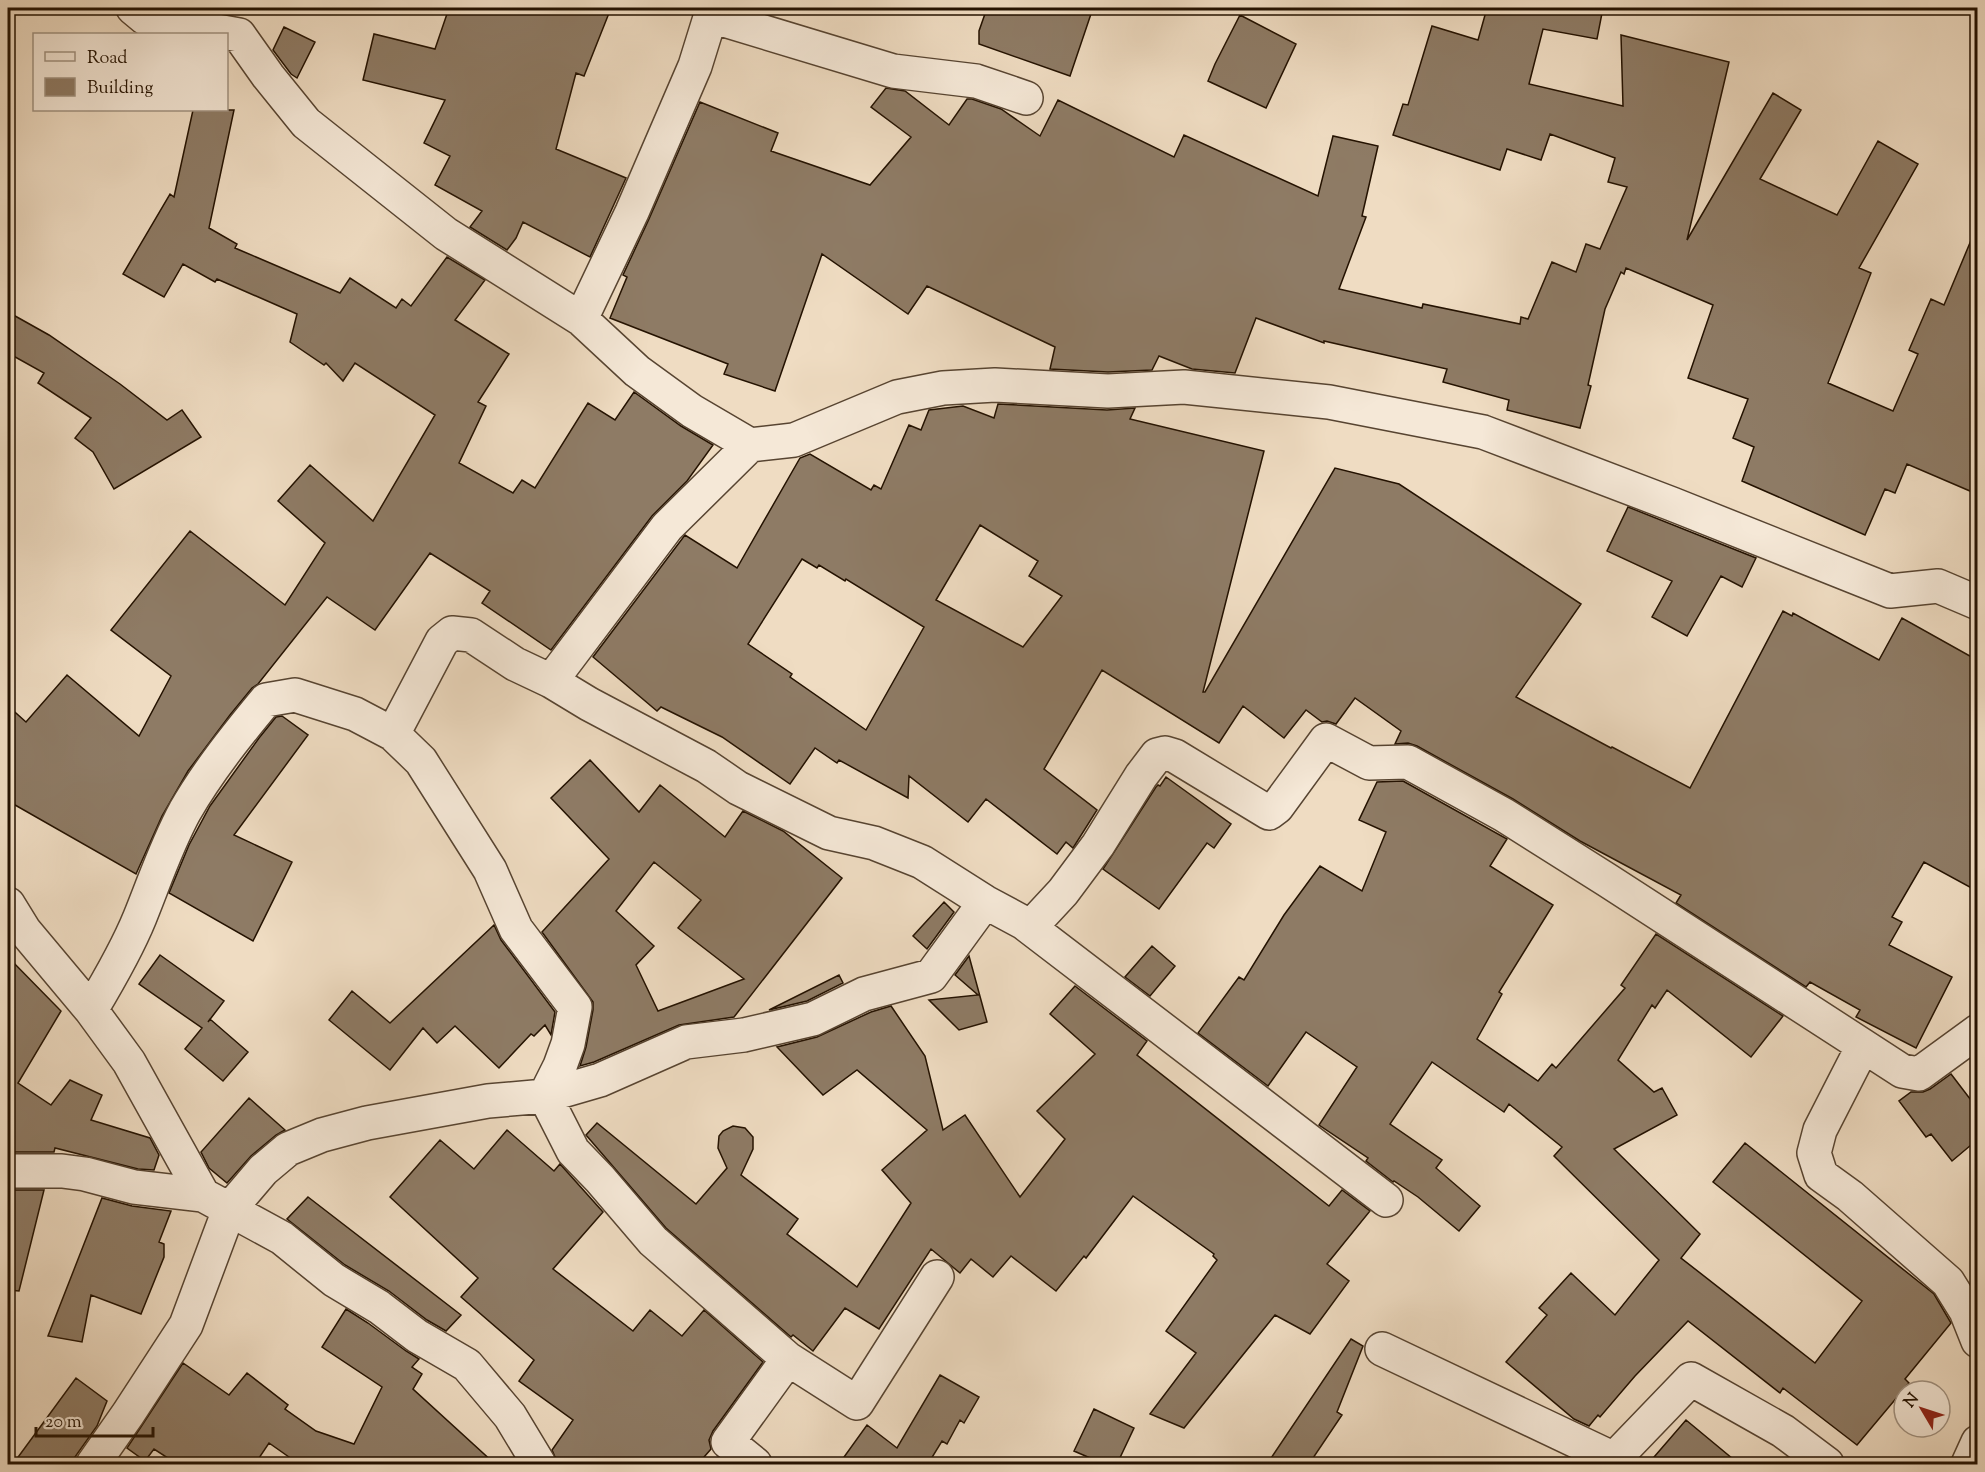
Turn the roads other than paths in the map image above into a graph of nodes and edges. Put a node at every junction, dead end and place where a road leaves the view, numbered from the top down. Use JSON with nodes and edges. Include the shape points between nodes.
{"nodes":[{"id":1,"x":133,"y":8,"type":"edge"},
{"id":2,"x":712,"y":12,"type":"edge"},
{"id":3,"x":227,"y":33,"type":"edge"},
{"id":4,"x":228,"y":33,"type":"edge"},
{"id":5,"x":1026,"y":98,"type":"dead end"},
{"id":6,"x":581,"y":319,"type":"junction"},
{"id":7,"x":750,"y":445,"type":"junction"},
{"id":8,"x":1977,"y":603,"type":"edge"},
{"id":9,"x":551,"y":681,"type":"junction"},
{"id":10,"x":393,"y":734,"type":"junction"},
{"id":11,"x":985,"y":902,"type":"junction"},
{"id":12,"x":8,"y":904,"type":"edge"},
{"id":13,"x":1024,"y":923,"type":"junction"},
{"id":14,"x":91,"y":1010,"type":"junction"},
{"id":15,"x":1977,"y":1031,"type":"edge"},
{"id":16,"x":1863,"y":1046,"type":"junction"},
{"id":17,"x":545,"y":1096,"type":"junction"},
{"id":18,"x":8,"y":1172,"type":"edge"},
{"id":19,"x":1386,"y":1200,"type":"dead end"},
{"id":20,"x":216,"y":1203,"type":"junction"},
{"id":21,"x":936,"y":1277,"type":"dead end"},
{"id":22,"x":1977,"y":1341,"type":"edge"},
{"id":23,"x":1382,"y":1349,"type":"dead end"},
{"id":24,"x":788,"y":1359,"type":"junction"},
{"id":25,"x":1977,"y":1442,"type":"edge"},
{"id":26,"x":100,"y":1463,"type":"edge"},
{"id":27,"x":539,"y":1464,"type":"edge"},
{"id":28,"x":755,"y":1464,"type":"edge"},
{"id":29,"x":1827,"y":1464,"type":"edge"},
{"id":30,"x":1968,"y":1464,"type":"edge"}],
"edges":[{"from":1,"to":3,"type":"street","via":[[146,18]]},
{"from":2,"to":5,"type":"street","via":[[893,71],[976,81]]},
{"from":2,"to":6,"type":"street","via":[[695,66]]},
{"from":4,"to":6,"type":"street","via":[[238,35],[306,123],[446,234]]},
{"from":6,"to":7,"type":"street","via":[[637,371],[692,411]]},
{"from":7,"to":8,"type":"street","via":[[794,440],[897,398],[943,388],[995,385],[1108,391],[1184,387],[1329,402],[1483,432],[1890,591],[1938,586]]},
{"from":7,"to":9,"type":"street","via":[[667,526]]},
{"from":9,"to":10,"type":"street","via":[[471,635],[452,633],[442,641]]},
{"from":9,"to":11,"type":"street","via":[[706,766],[738,788],[829,833],[874,843],[922,862]]},
{"from":10,"to":14,"type":"street","via":[[355,714],[295,695],[266,700],[229,745],[186,810],[121,957]]},
{"from":10,"to":17,"type":"street","via":[[422,761],[490,870],[516,928],[575,1007],[568,1044]]},
{"from":11,"to":13,"type":"street"},
{"from":11,"to":17,"type":"street","via":[[931,976],[864,994],[813,1019],[744,1035],[686,1042],[600,1080]]},
{"from":12,"to":14,"type":"street","via":[[24,930]]},
{"from":13,"to":16,"type":"street","via":[[1037,920],[1063,892],[1156,755],[1175,756],[1269,813],[1326,740],[1369,763],[1408,762],[1504,815]]},
{"from":13,"to":19,"type":"street"},
{"from":14,"to":20,"type":"street","via":[[129,1062]]},
{"from":15,"to":16,"type":"street","via":[[1919,1074],[1902,1071]]},
{"from":16,"to":22,"type":"street","via":[[1820,1130],[1814,1153],[1821,1175],[1948,1282],[1966,1311]]},
{"from":17,"to":20,"type":"street","via":[[488,1101],[322,1135],[288,1149]]},
{"from":17,"to":24,"type":"street","via":[[573,1151],[653,1241]]},
{"from":18,"to":20,"type":"street","via":[[86,1174]]},
{"from":20,"to":26,"type":"street","via":[[186,1325]]},
{"from":20,"to":27,"type":"street","via":[[282,1238],[333,1280],[467,1365],[510,1416]]},
{"from":21,"to":24,"type":"street","via":[[857,1403]]},
{"from":23,"to":29,"type":"street","via":[[1614,1459],[1691,1379],[1784,1431]]},
{"from":24,"to":28,"type":"street","via":[[728,1442]]},
{"from":25,"to":30,"type":"street"}]}
